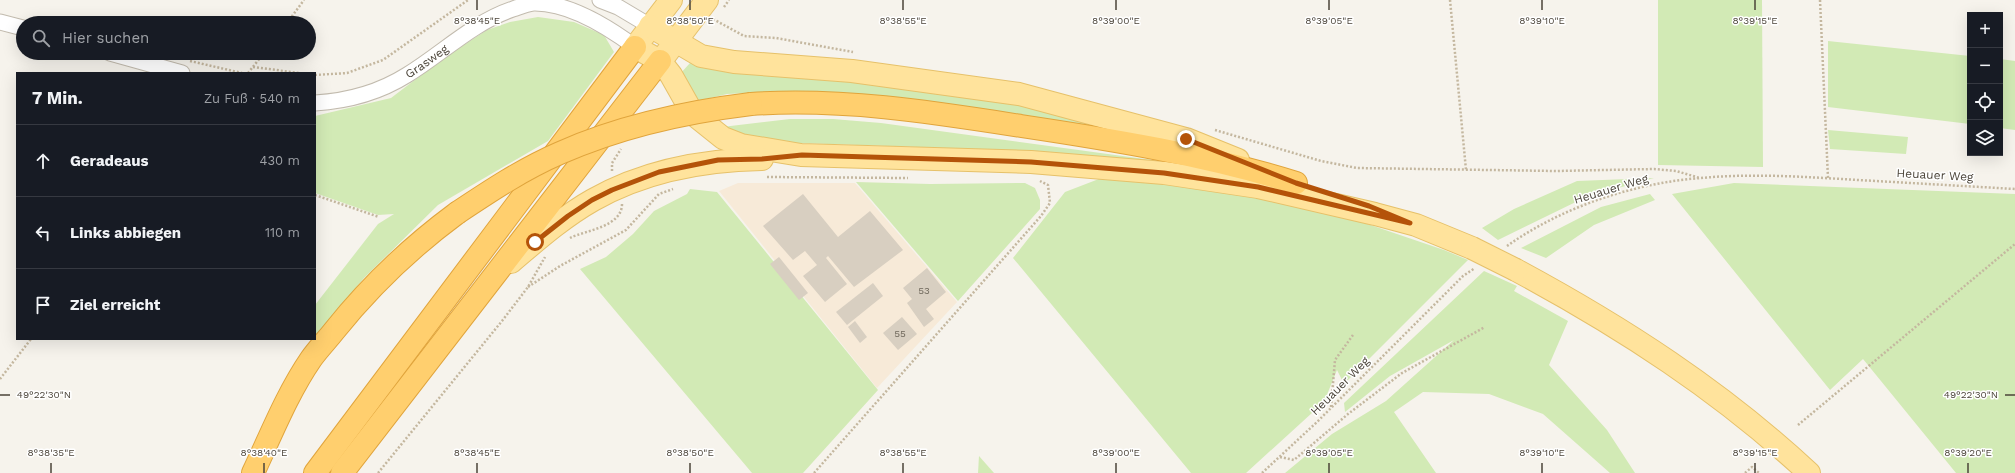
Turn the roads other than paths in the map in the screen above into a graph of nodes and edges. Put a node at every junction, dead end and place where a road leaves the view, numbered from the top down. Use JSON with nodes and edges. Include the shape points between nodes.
{"nodes":[{"id":1,"x":600,"y":0,"type":"edge"},
{"id":2,"x":671,"y":0,"type":"edge"},
{"id":3,"x":707,"y":0,"type":"edge"},
{"id":4,"x":535,"y":2,"type":"edge"},
{"id":5,"x":0,"y":22,"type":"edge"},
{"id":6,"x":16,"y":26,"type":"edge"},
{"id":7,"x":650,"y":26,"type":"junction"},
{"id":8,"x":675,"y":43,"type":"junction"},
{"id":9,"x":635,"y":47,"type":"junction"},
{"id":10,"x":148,"y":60,"type":"edge"},
{"id":11,"x":660,"y":61,"type":"junction"},
{"id":12,"x":185,"y":67,"type":"edge"},
{"id":13,"x":316,"y":103,"type":"edge"},
{"id":14,"x":802,"y":155,"type":"junction"},
{"id":15,"x":1296,"y":183,"type":"junction"},
{"id":16,"x":1410,"y":223,"type":"junction"},
{"id":17,"x":494,"y":276,"type":"junction"},
{"id":18,"x":253,"y":473,"type":"edge"},
{"id":19,"x":315,"y":473,"type":"edge"},
{"id":20,"x":342,"y":473,"type":"edge"},
{"id":21,"x":1809,"y":473,"type":"edge"}],
"edges":[{"from":1,"to":7,"type":"street","via":[[618,7]]},
{"from":2,"to":7,"type":"main road"},
{"from":3,"to":8,"type":"main road"},
{"from":4,"to":9,"type":"street","name":"Grasweg","via":[[580,15],[608,28]]},
{"from":4,"to":13,"type":"street","name":"Grasweg","via":[[487,20],[408,75],[388,85],[347,99]]},
{"from":5,"to":6,"type":"street"},
{"from":7,"to":8,"type":"main road"},
{"from":7,"to":9,"type":"main road"},
{"from":8,"to":11,"type":"main road"},
{"from":8,"to":15,"type":"main road","via":[[701,56],[734,62],[852,71],[1019,94],[1186,139]]},
{"from":9,"to":11,"type":"main road"},
{"from":9,"to":19,"type":"highway"},
{"from":10,"to":12,"type":"street"},
{"from":11,"to":14,"type":"main road","via":[[693,114],[723,138],[741,145]]},
{"from":11,"to":17,"type":"highway"},
{"from":14,"to":16,"type":"main road","via":[[1031,162],[1164,173],[1258,187]]},
{"from":14,"to":17,"type":"main road","via":[[718,160],[659,172],[625,185],[592,200],[568,216]]},
{"from":15,"to":16,"type":"main road","via":[[1369,206]]},
{"from":15,"to":18,"type":"highway","bridge":true,"via":[[1188,154],[899,108],[814,102],[751,104],[674,116],[619,130],[559,153],[528,169],[457,213],[404,255],[354,306],[311,359],[280,414]]},
{"from":16,"to":21,"type":"main road","bridge":true,"via":[[1474,258],[1516,270],[1575,301],[1627,333],[1686,372]]},
{"from":17,"to":20,"type":"highway"}]}
